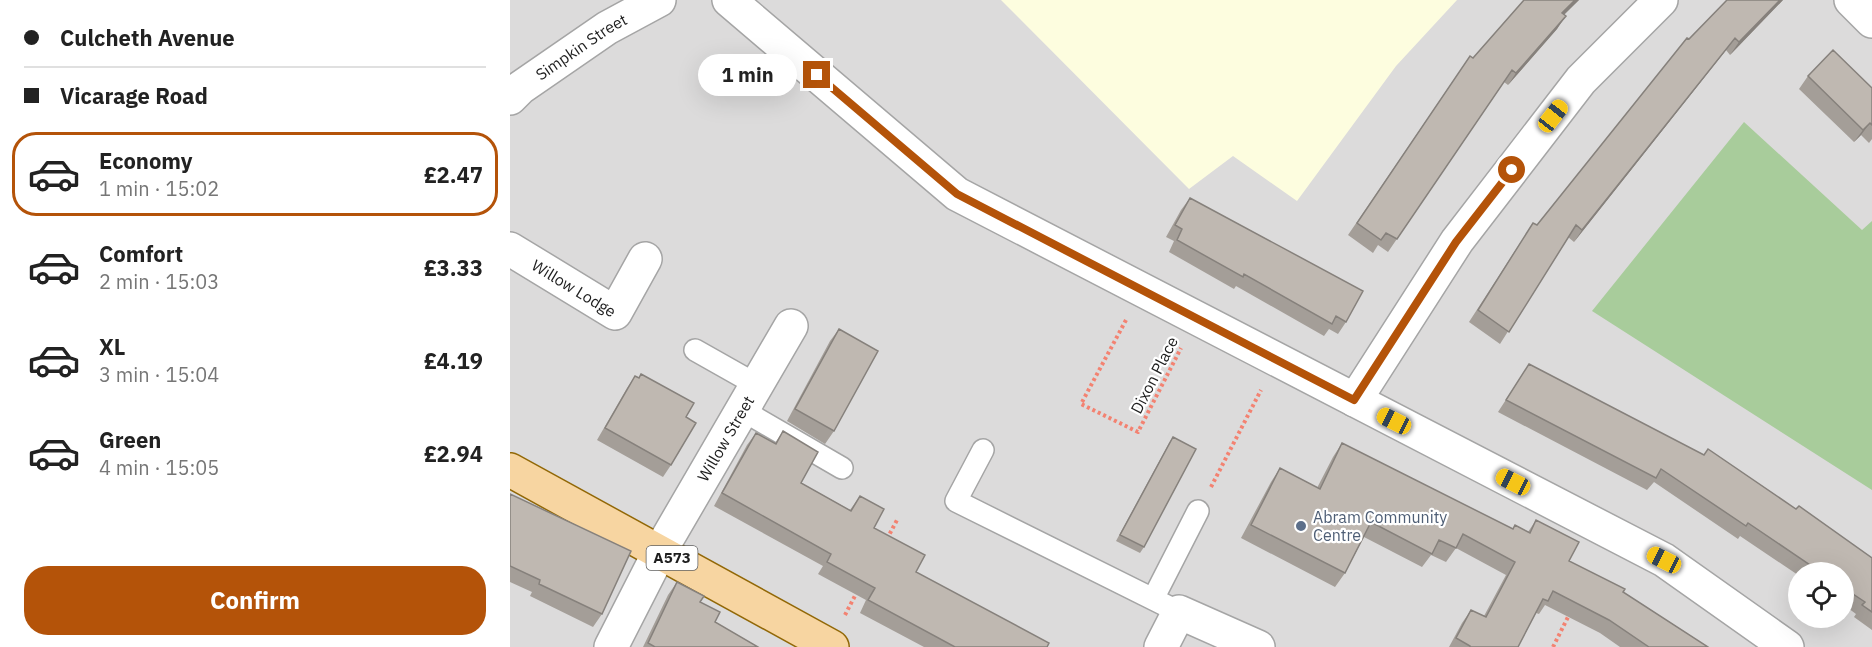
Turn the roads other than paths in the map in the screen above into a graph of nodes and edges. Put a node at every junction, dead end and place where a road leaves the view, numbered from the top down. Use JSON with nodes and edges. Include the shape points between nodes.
{"nodes":[{"id":1,"x":658,"y":0,"type":"edge"},
{"id":2,"x":729,"y":0,"type":"edge"},
{"id":3,"x":1661,"y":0,"type":"edge"},
{"id":4,"x":1851,"y":0,"type":"edge"},
{"id":5,"x":1872,"y":21,"type":"edge"},
{"id":6,"x":510,"y":98,"type":"edge"},
{"id":7,"x":510,"y":249,"type":"edge"},
{"id":8,"x":645,"y":259,"type":"dead end"},
{"id":9,"x":791,"y":326,"type":"dead end"},
{"id":10,"x":694,"y":350,"type":"dead end"},
{"id":11,"x":749,"y":398,"type":"junction"},
{"id":12,"x":1354,"y":400,"type":"junction"},
{"id":13,"x":983,"y":450,"type":"dead end"},
{"id":14,"x":842,"y":468,"type":"dead end"},
{"id":15,"x":510,"y":470,"type":"edge"},
{"id":16,"x":1198,"y":511,"type":"road end"},
{"id":17,"x":660,"y":551,"type":"junction"},
{"id":18,"x":1166,"y":606,"type":"junction"},
{"id":19,"x":829,"y":646,"type":"edge"},
{"id":20,"x":611,"y":647,"type":"edge"},
{"id":21,"x":1161,"y":647,"type":"edge"},
{"id":22,"x":1258,"y":647,"type":"edge"},
{"id":23,"x":1787,"y":647,"type":"edge"}],
"edges":[{"from":1,"to":6,"type":"street","name":"Simpkin Street","via":[[607,28]]},
{"from":2,"to":12,"type":"street","via":[[957,194]]},
{"from":3,"to":12,"type":"street","via":[[1581,80],[1456,242]]},
{"from":4,"to":5,"type":"street"},
{"from":7,"to":8,"type":"street","name":"Willow Lodge","via":[[615,313]]},
{"from":9,"to":11,"type":"street","name":"Willow Street"},
{"from":10,"to":11,"type":"lane"},
{"from":11,"to":14,"type":"lane"},
{"from":11,"to":17,"type":"street","name":"Willow Street"},
{"from":12,"to":23,"type":"street","via":[[1664,560]]},
{"from":13,"to":18,"type":"lane","via":[[956,501]]},
{"from":15,"to":17,"type":"main road","number":"A573"},
{"from":16,"to":18,"type":"lane"},
{"from":17,"to":19,"type":"main road","number":"A573"},
{"from":17,"to":20,"type":"street","name":"Willow Street"},
{"from":18,"to":21,"type":"street"},
{"from":18,"to":22,"type":"street"}]}
